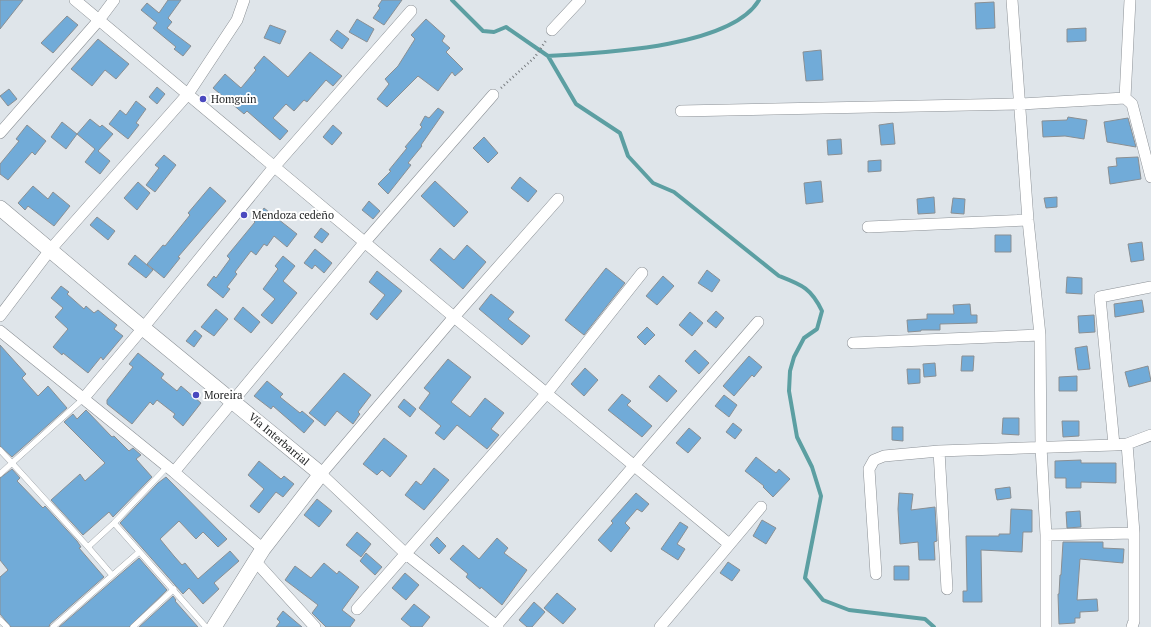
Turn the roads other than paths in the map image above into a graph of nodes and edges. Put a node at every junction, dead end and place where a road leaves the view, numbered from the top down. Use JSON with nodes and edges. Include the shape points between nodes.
{"nodes":[{"id":1,"x":75,"y":0,"type":"edge"},
{"id":2,"x":114,"y":0,"type":"edge"},
{"id":3,"x":244,"y":0,"type":"edge"},
{"id":4,"x":580,"y":0,"type":"edge"},
{"id":5,"x":1012,"y":0,"type":"edge"},
{"id":6,"x":1130,"y":0,"type":"edge"},
{"id":7,"x":411,"y":11,"type":"dead end"},
{"id":8,"x":99,"y":20,"type":"junction"},
{"id":9,"x":552,"y":30,"type":"dead end"},
{"id":10,"x":188,"y":94,"type":"junction"},
{"id":11,"x":493,"y":95,"type":"road end"},
{"id":12,"x":1125,"y":98,"type":"junction"},
{"id":13,"x":1020,"y":104,"type":"junction"},
{"id":14,"x":681,"y":111,"type":"dead end"},
{"id":15,"x":0,"y":133,"type":"edge"},
{"id":16,"x":1146,"y":140,"type":"edge"},
{"id":17,"x":274,"y":167,"type":"junction"},
{"id":18,"x":1151,"y":177,"type":"edge"},
{"id":19,"x":558,"y":199,"type":"dead end"},
{"id":20,"x":0,"y":208,"type":"edge"},
{"id":21,"x":1028,"y":220,"type":"junction"},
{"id":22,"x":868,"y":227,"type":"dead end"},
{"id":23,"x":364,"y":243,"type":"junction"},
{"id":24,"x":50,"y":250,"type":"junction"},
{"id":25,"x":642,"y":273,"type":"dead end"},
{"id":26,"x":1151,"y":288,"type":"edge"},
{"id":27,"x":0,"y":316,"type":"edge"},
{"id":28,"x":454,"y":318,"type":"junction"},
{"id":29,"x":758,"y":322,"type":"dead end"},
{"id":30,"x":143,"y":328,"type":"junction"},
{"id":31,"x":0,"y":331,"type":"edge"},
{"id":32,"x":1040,"y":335,"type":"junction"},
{"id":33,"x":853,"y":344,"type":"dead end"},
{"id":34,"x":546,"y":394,"type":"junction"},
{"id":35,"x":83,"y":399,"type":"junction"},
{"id":36,"x":232,"y":400,"type":"junction"},
{"id":37,"x":1151,"y":435,"type":"edge"},
{"id":38,"x":1127,"y":444,"type":"junction"},
{"id":39,"x":1114,"y":445,"type":"junction"},
{"id":40,"x":1041,"y":447,"type":"junction"},
{"id":41,"x":0,"y":450,"type":"edge"},
{"id":42,"x":939,"y":451,"type":"junction"},
{"id":43,"x":12,"y":463,"type":"junction"},
{"id":44,"x":634,"y":466,"type":"junction"},
{"id":45,"x":171,"y":470,"type":"junction"},
{"id":46,"x":0,"y":474,"type":"edge"},
{"id":47,"x":321,"y":474,"type":"junction"},
{"id":48,"x":761,"y":506,"type":"dead end"},
{"id":49,"x":114,"y":523,"type":"junction"},
{"id":50,"x":1134,"y":533,"type":"junction"},
{"id":51,"x":1046,"y":535,"type":"junction"},
{"id":52,"x":729,"y":544,"type":"junction"},
{"id":53,"x":88,"y":547,"type":"junction"},
{"id":54,"x":139,"y":552,"type":"junction"},
{"id":55,"x":406,"y":554,"type":"junction"},
{"id":56,"x":259,"y":555,"type":"junction"},
{"id":57,"x":876,"y":574,"type":"dead end"},
{"id":58,"x":112,"y":575,"type":"junction"},
{"id":59,"x":947,"y":589,"type":"dead end"},
{"id":60,"x":174,"y":590,"type":"junction"},
{"id":61,"x":357,"y":608,"type":"dead end"},
{"id":62,"x":0,"y":620,"type":"edge"},
{"id":63,"x":7,"y":627,"type":"edge"},
{"id":64,"x":53,"y":627,"type":"edge"},
{"id":65,"x":133,"y":627,"type":"edge"},
{"id":66,"x":206,"y":627,"type":"edge"},
{"id":67,"x":214,"y":627,"type":"edge"},
{"id":68,"x":314,"y":627,"type":"edge"},
{"id":69,"x":497,"y":627,"type":"edge"},
{"id":70,"x":660,"y":627,"type":"edge"},
{"id":71,"x":1046,"y":627,"type":"edge"},
{"id":72,"x":1132,"y":627,"type":"edge"}],
"edges":[{"from":1,"to":8,"type":"street"},
{"from":2,"to":8,"type":"street"},
{"from":3,"to":10,"type":"street","via":[[237,20]]},
{"from":4,"to":9,"type":"street"},
{"from":5,"to":13,"type":"street"},
{"from":6,"to":12,"type":"street"},
{"from":7,"to":17,"type":"street"},
{"from":8,"to":10,"type":"street"},
{"from":8,"to":15,"type":"street"},
{"from":10,"to":17,"type":"street"},
{"from":10,"to":24,"type":"street"},
{"from":11,"to":23,"type":"street"},
{"from":12,"to":13,"type":"street"},
{"from":12,"to":16,"type":"street","via":[[1132,104]]},
{"from":13,"to":14,"type":"street"},
{"from":13,"to":21,"type":"street"},
{"from":16,"to":18,"type":"street"},
{"from":17,"to":23,"type":"street"},
{"from":17,"to":30,"type":"street"},
{"from":19,"to":28,"type":"street"},
{"from":20,"to":24,"type":"main road","name":"Vía Interbarrial"},
{"from":21,"to":22,"type":"street"},
{"from":21,"to":32,"type":"street"},
{"from":23,"to":28,"type":"street"},
{"from":23,"to":36,"type":"street"},
{"from":24,"to":27,"type":"street"},
{"from":24,"to":30,"type":"main road","name":"Vía Interbarrial"},
{"from":25,"to":34,"type":"street"},
{"from":26,"to":39,"type":"street","via":[[1100,297]]},
{"from":28,"to":34,"type":"street"},
{"from":28,"to":47,"type":"street"},
{"from":29,"to":44,"type":"street"},
{"from":30,"to":35,"type":"street"},
{"from":30,"to":36,"type":"main road","name":"Vía Interbarrial"},
{"from":31,"to":35,"type":"street"},
{"from":32,"to":33,"type":"street"},
{"from":32,"to":40,"type":"street"},
{"from":34,"to":44,"type":"street"},
{"from":34,"to":55,"type":"street"},
{"from":35,"to":43,"type":"lane"},
{"from":35,"to":45,"type":"street"},
{"from":36,"to":45,"type":"street"},
{"from":36,"to":47,"type":"main road","name":"Vía Interbarrial"},
{"from":37,"to":38,"type":"street"},
{"from":38,"to":39,"type":"street"},
{"from":38,"to":50,"type":"street"},
{"from":39,"to":40,"type":"street"},
{"from":40,"to":42,"type":"street"},
{"from":40,"to":51,"type":"street"},
{"from":41,"to":43,"type":"lane"},
{"from":42,"to":57,"type":"street","via":[[884,456],[874,460],[869,469]]},
{"from":42,"to":59,"type":"street"},
{"from":43,"to":46,"type":"lane"},
{"from":43,"to":53,"type":"lane"},
{"from":44,"to":52,"type":"street"},
{"from":44,"to":69,"type":"street"},
{"from":45,"to":49,"type":"lane"},
{"from":45,"to":56,"type":"street"},
{"from":47,"to":55,"type":"street"},
{"from":47,"to":56,"type":"main road"},
{"from":48,"to":52,"type":"street"},
{"from":49,"to":53,"type":"lane"},
{"from":49,"to":54,"type":"lane"},
{"from":50,"to":51,"type":"street"},
{"from":50,"to":72,"type":"street"},
{"from":51,"to":71,"type":"street"},
{"from":52,"to":70,"type":"street"},
{"from":53,"to":58,"type":"lane"},
{"from":54,"to":58,"type":"lane"},
{"from":54,"to":60,"type":"lane"},
{"from":55,"to":61,"type":"street"},
{"from":55,"to":69,"type":"street"},
{"from":56,"to":67,"type":"main road"},
{"from":56,"to":68,"type":"street"},
{"from":58,"to":64,"type":"lane"},
{"from":60,"to":65,"type":"lane"},
{"from":60,"to":66,"type":"lane"},
{"from":62,"to":63,"type":"lane"}]}
